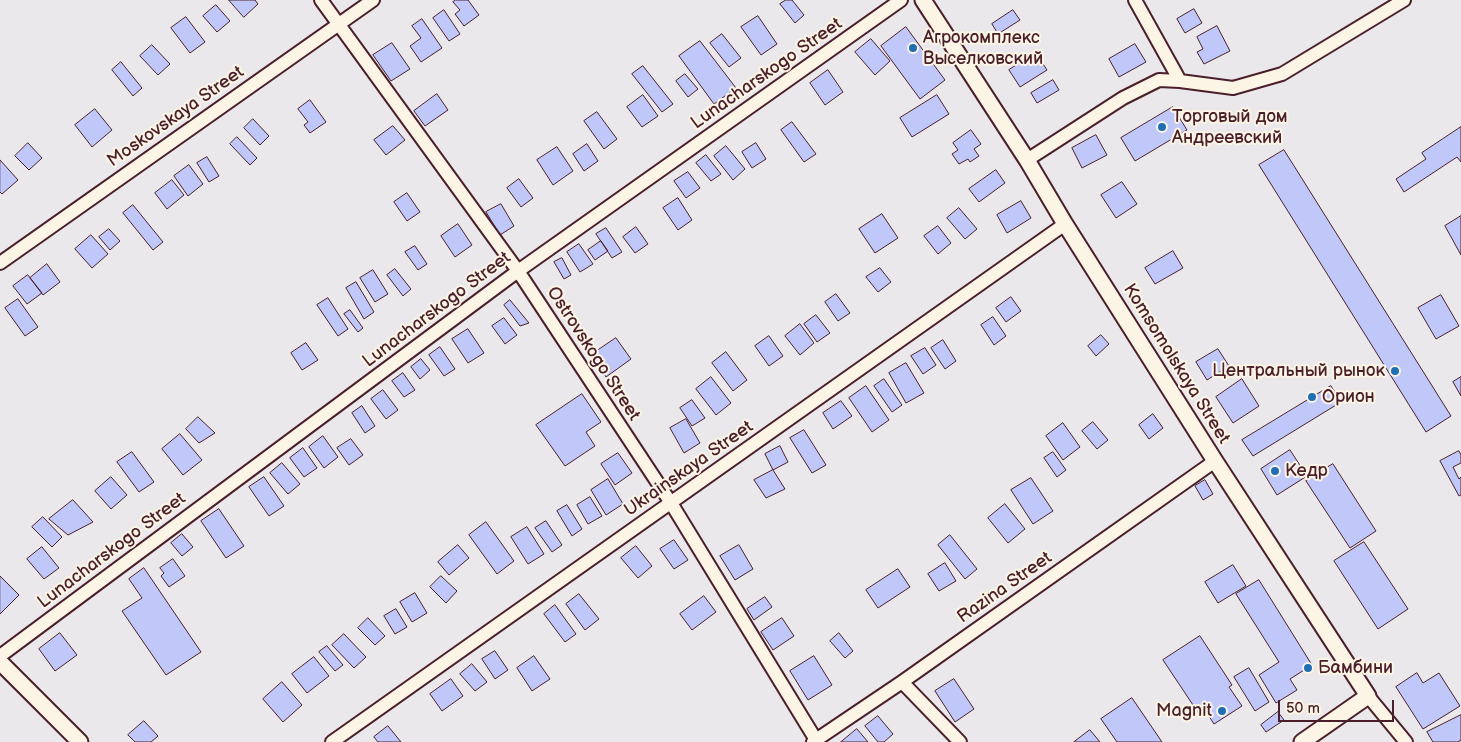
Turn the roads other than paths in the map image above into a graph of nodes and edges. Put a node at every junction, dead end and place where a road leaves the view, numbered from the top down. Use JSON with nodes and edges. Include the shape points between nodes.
{"nodes":[{"id":1,"x":321,"y":0,"type":"edge"},
{"id":2,"x":373,"y":0,"type":"edge"},
{"id":3,"x":902,"y":0,"type":"edge"},
{"id":4,"x":923,"y":0,"type":"edge"},
{"id":5,"x":1135,"y":0,"type":"edge"},
{"id":6,"x":1404,"y":0,"type":"edge"},
{"id":7,"x":339,"y":24,"type":"junction"},
{"id":8,"x":1180,"y":81,"type":"junction"},
{"id":9,"x":1026,"y":160,"type":"junction"},
{"id":10,"x":1065,"y":224,"type":"junction"},
{"id":11,"x":0,"y":263,"type":"edge"},
{"id":12,"x":518,"y":272,"type":"junction"},
{"id":13,"x":1215,"y":461,"type":"junction"},
{"id":14,"x":671,"y":504,"type":"junction"},
{"id":15,"x":0,"y":656,"type":"edge"},
{"id":16,"x":0,"y":662,"type":"edge"},
{"id":17,"x":902,"y":682,"type":"junction"},
{"id":18,"x":1368,"y":696,"type":"junction"},
{"id":19,"x":815,"y":741,"type":"edge"},
{"id":20,"x":80,"y":742,"type":"edge"},
{"id":21,"x":332,"y":742,"type":"edge"},
{"id":22,"x":960,"y":742,"type":"edge"},
{"id":23,"x":1302,"y":742,"type":"edge"},
{"id":24,"x":1406,"y":742,"type":"edge"}],
"edges":[{"from":1,"to":7,"type":"street","name":"Ostrovskogo Street"},
{"from":2,"to":7,"type":"street","name":"Moskovskaya Street"},
{"from":3,"to":12,"type":"street","name":"Lunacharskogo Street"},
{"from":4,"to":9,"type":"street","name":"Komsomolskaya Street"},
{"from":5,"to":8,"type":"street"},
{"from":6,"to":8,"type":"street","via":[[1282,74],[1233,88]]},
{"from":7,"to":11,"type":"street","name":"Moskovskaya Street"},
{"from":7,"to":12,"type":"street","name":"Ostrovskogo Street"},
{"from":8,"to":9,"type":"street","via":[[1159,80],[1124,98]]},
{"from":9,"to":10,"type":"street","name":"Komsomolskaya Street"},
{"from":10,"to":13,"type":"street","name":"Komsomolskaya Street"},
{"from":10,"to":14,"type":"street","name":"Ukrainskaya Street"},
{"from":12,"to":14,"type":"street","name":"Ostrovskogo Street"},
{"from":12,"to":15,"type":"street","name":"Lunacharskogo Street"},
{"from":13,"to":17,"type":"street","name":"Razina Street"},
{"from":13,"to":18,"type":"street","name":"Komsomolskaya Street"},
{"from":14,"to":19,"type":"street","name":"Ostrovskogo Street"},
{"from":14,"to":21,"type":"street","name":"Ukrainskaya Street"},
{"from":16,"to":20,"type":"street"},
{"from":17,"to":19,"type":"street","name":"Razina Street"},
{"from":17,"to":22,"type":"street"},
{"from":18,"to":23,"type":"street"},
{"from":18,"to":24,"type":"street","name":"Komsomolskaya Street"}]}
